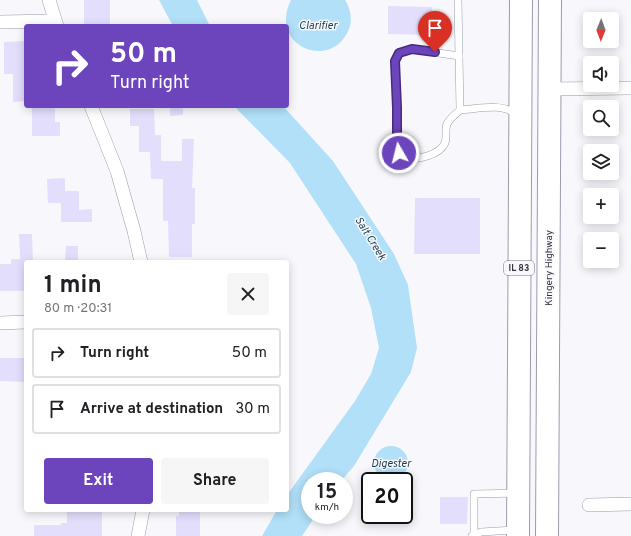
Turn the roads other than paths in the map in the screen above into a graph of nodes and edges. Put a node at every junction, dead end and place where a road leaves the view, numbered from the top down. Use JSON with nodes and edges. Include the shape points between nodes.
{"nodes":[{"id":1,"x":49,"y":0,"type":"edge"},
{"id":2,"x":458,"y":0,"type":"edge"},
{"id":3,"x":521,"y":0,"type":"edge"},
{"id":4,"x":550,"y":0,"type":"edge"},
{"id":5,"x":0,"y":22,"type":"edge"},
{"id":6,"x":56,"y":23,"type":"edge"},
{"id":7,"x":459,"y":56,"type":"junction"},
{"id":8,"x":631,"y":88,"type":"edge"},
{"id":9,"x":549,"y":89,"type":"junction"},
{"id":10,"x":92,"y":108,"type":"edge"},
{"id":11,"x":460,"y":110,"type":"junction"},
{"id":12,"x":520,"y":118,"type":"junction"},
{"id":13,"x":141,"y":260,"type":"edge"},
{"id":14,"x":24,"y":322,"type":"edge"},
{"id":15,"x":0,"y":323,"type":"edge"},
{"id":16,"x":518,"y":493,"type":"junction"},
{"id":17,"x":631,"y":504,"type":"edge"},
{"id":18,"x":588,"y":505,"type":"dead end"},
{"id":19,"x":143,"y":512,"type":"edge"},
{"id":20,"x":518,"y":533,"type":"edge"},
{"id":21,"x":138,"y":536,"type":"edge"},
{"id":22,"x":473,"y":536,"type":"edge"},
{"id":23,"x":547,"y":536,"type":"edge"}],
"edges":[{"from":1,"to":6,"type":"street"},
{"from":2,"to":7,"type":"lane"},
{"from":3,"to":12,"type":"highway","number":"IL 83"},
{"from":4,"to":9,"type":"highway","name":"Kingery Highway","number":"IL 83"},
{"from":5,"to":6,"type":"street"},
{"from":7,"to":11,"type":"lane"},
{"from":7,"to":11,"type":"lane","via":[[412,49],[399,53],[395,61],[399,153],[405,159],[414,159],[440,150],[445,142],[447,123]]},
{"from":8,"to":9,"type":"street"},
{"from":9,"to":23,"type":"highway","name":"Kingery Highway","number":"IL 83"},
{"from":10,"to":13,"type":"street","via":[[120,177]]},
{"from":11,"to":12,"type":"lane","via":[[504,108]]},
{"from":12,"to":16,"type":"highway","number":"IL 83"},
{"from":14,"to":15,"type":"street"},
{"from":16,"to":20,"type":"highway","number":"IL 83"},
{"from":16,"to":22,"type":"lane","via":[[474,494]]},
{"from":17,"to":18,"type":"street"},
{"from":19,"to":21,"type":"street"},
{"from":20,"to":22,"type":"lane","via":[[481,532]]}]}
